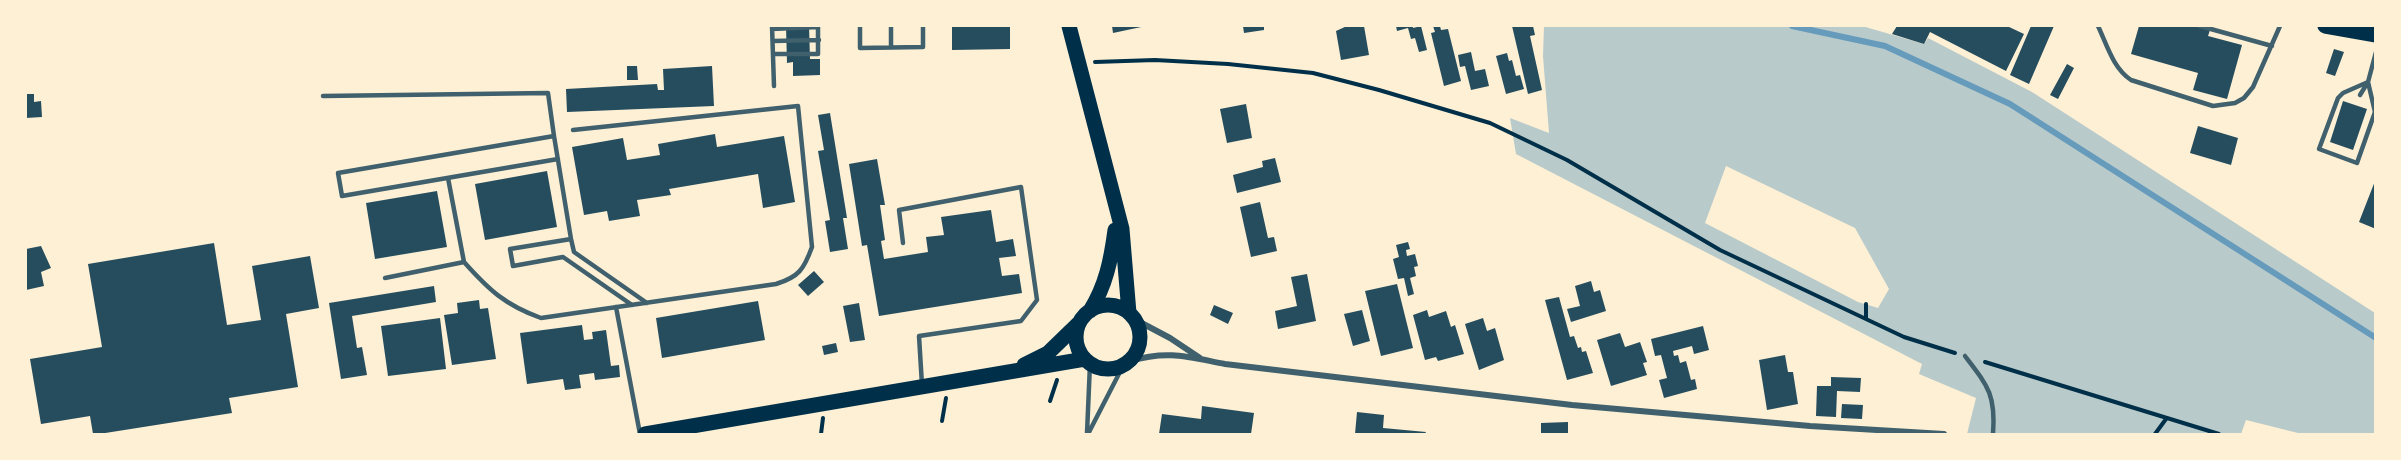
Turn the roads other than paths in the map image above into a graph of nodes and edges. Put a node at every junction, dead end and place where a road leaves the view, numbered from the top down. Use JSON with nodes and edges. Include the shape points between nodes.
{"nodes":[{"id":1,"x":818,"y":26,"type":"edge"},
{"id":2,"x":860,"y":26,"type":"edge"},
{"id":3,"x":891,"y":26,"type":"edge"},
{"id":4,"x":923,"y":26,"type":"edge"},
{"id":5,"x":1070,"y":26,"type":"edge"},
{"id":6,"x":2098,"y":26,"type":"edge"},
{"id":7,"x":2200,"y":26,"type":"edge"},
{"id":8,"x":2280,"y":26,"type":"edge"},
{"id":9,"x":2325,"y":26,"type":"edge"},
{"id":10,"x":772,"y":27,"type":"edge"},
{"id":11,"x":2376,"y":35,"type":"edge"},
{"id":12,"x":773,"y":40,"type":"junction"},
{"id":13,"x":819,"y":40,"type":"junction"},
{"id":14,"x":2272,"y":46,"type":"junction"},
{"id":15,"x":891,"y":48,"type":"junction"},
{"id":16,"x":2376,"y":52,"type":"edge"},
{"id":17,"x":773,"y":54,"type":"junction"},
{"id":18,"x":2368,"y":82,"type":"junction"},
{"id":19,"x":774,"y":86,"type":"dead end"},
{"id":20,"x":323,"y":96,"type":"dead end"},
{"id":21,"x":2360,"y":96,"type":"dead end"},
{"id":22,"x":573,"y":130,"type":"dead end"},
{"id":23,"x":554,"y":136,"type":"junction"},
{"id":24,"x":558,"y":159,"type":"junction"},
{"id":25,"x":448,"y":178,"type":"junction"},
{"id":26,"x":1118,"y":212,"type":"junction"},
{"id":27,"x":571,"y":239,"type":"junction"},
{"id":28,"x":903,"y":243,"type":"dead end"},
{"id":29,"x":464,"y":262,"type":"junction"},
{"id":30,"x":385,"y":278,"type":"dead end"},
{"id":31,"x":647,"y":303,"type":"junction"},
{"id":32,"x":632,"y":305,"type":"junction"},
{"id":33,"x":616,"y":307,"type":"junction"},
{"id":34,"x":1090,"y":311,"type":"junction"},
{"id":35,"x":1132,"y":316,"type":"junction"},
{"id":36,"x":1080,"y":323,"type":"junction"},
{"id":37,"x":1965,"y":356,"type":"road end"},
{"id":38,"x":1203,"y":360,"type":"junction"},
{"id":39,"x":1088,"y":361,"type":"junction"},
{"id":40,"x":1126,"y":363,"type":"junction"},
{"id":41,"x":1005,"y":374,"type":"junction"},
{"id":42,"x":922,"y":388,"type":"junction"},
{"id":43,"x":1810,"y":426,"type":"junction"},
{"id":44,"x":640,"y":435,"type":"edge"},
{"id":45,"x":645,"y":435,"type":"edge"},
{"id":46,"x":1087,"y":435,"type":"edge"},
{"id":47,"x":1812,"y":435,"type":"edge"},
{"id":48,"x":1944,"y":435,"type":"edge"},
{"id":49,"x":1994,"y":435,"type":"edge"}],
"edges":[{"from":1,"to":10,"type":"lane"},
{"from":1,"to":13,"type":"lane"},
{"from":2,"to":15,"type":"lane","via":[[860,48]]},
{"from":3,"to":15,"type":"lane"},
{"from":4,"to":15,"type":"lane","via":[[923,47]]},
{"from":5,"to":26,"type":"main road"},
{"from":6,"to":14,"type":"lane","via":[[2123,75],[2213,106],[2244,98]]},
{"from":7,"to":14,"type":"lane"},
{"from":8,"to":14,"type":"lane"},
{"from":9,"to":11,"type":"main road"},
{"from":10,"to":12,"type":"lane"},
{"from":12,"to":13,"type":"lane"},
{"from":12,"to":17,"type":"lane"},
{"from":13,"to":17,"type":"lane","via":[[818,54]]},
{"from":16,"to":18,"type":"lane"},
{"from":17,"to":19,"type":"lane"},
{"from":18,"to":18,"type":"lane","via":[[2338,98],[2319,149],[2357,163],[2375,112]]},
{"from":18,"to":21,"type":"lane"},
{"from":20,"to":23,"type":"lane","via":[[548,93]]},
{"from":22,"to":31,"type":"lane","via":[[798,106],[812,247],[805,265],[792,279],[776,284]]},
{"from":23,"to":24,"type":"lane"},
{"from":23,"to":25,"type":"lane","via":[[338,172],[342,196]]},
{"from":24,"to":25,"type":"lane"},
{"from":24,"to":27,"type":"lane"},
{"from":25,"to":29,"type":"lane"},
{"from":26,"to":34,"type":"main road","via":[[1106,280]]},
{"from":26,"to":35,"type":"main road"},
{"from":27,"to":31,"type":"lane","via":[[574,252]]},
{"from":27,"to":32,"type":"lane","via":[[510,249],[513,266],[563,257]]},
{"from":28,"to":42,"type":"lane","via":[[898,210],[1021,187],[1037,300],[1021,321],[918,336]]},
{"from":29,"to":30,"type":"lane"},
{"from":29,"to":33,"type":"lane","via":[[499,298],[542,318]]},
{"from":31,"to":32,"type":"lane"},
{"from":32,"to":33,"type":"lane"},
{"from":33,"to":44,"type":"lane"},
{"from":34,"to":35,"type":"main road","via":[[1110,305]]},
{"from":34,"to":36,"type":"main road"},
{"from":35,"to":38,"type":"street"},
{"from":35,"to":40,"type":"main road","via":[[1140,330],[1140,341],[1137,352]]},
{"from":36,"to":39,"type":"main road","via":[[1077,342]]},
{"from":36,"to":41,"type":"main road","via":[[1048,353]]},
{"from":37,"to":49,"type":"lane","via":[[1989,388]]},
{"from":38,"to":40,"type":"street","via":[[1154,354]]},
{"from":38,"to":43,"type":"street","via":[[1572,405]]},
{"from":39,"to":40,"type":"main road","via":[[1106,369]]},
{"from":39,"to":41,"type":"main road"},
{"from":39,"to":46,"type":"lane"},
{"from":40,"to":46,"type":"lane"},
{"from":41,"to":42,"type":"main road"},
{"from":42,"to":45,"type":"main road"},
{"from":43,"to":47,"type":"lane"},
{"from":43,"to":48,"type":"street"}]}
